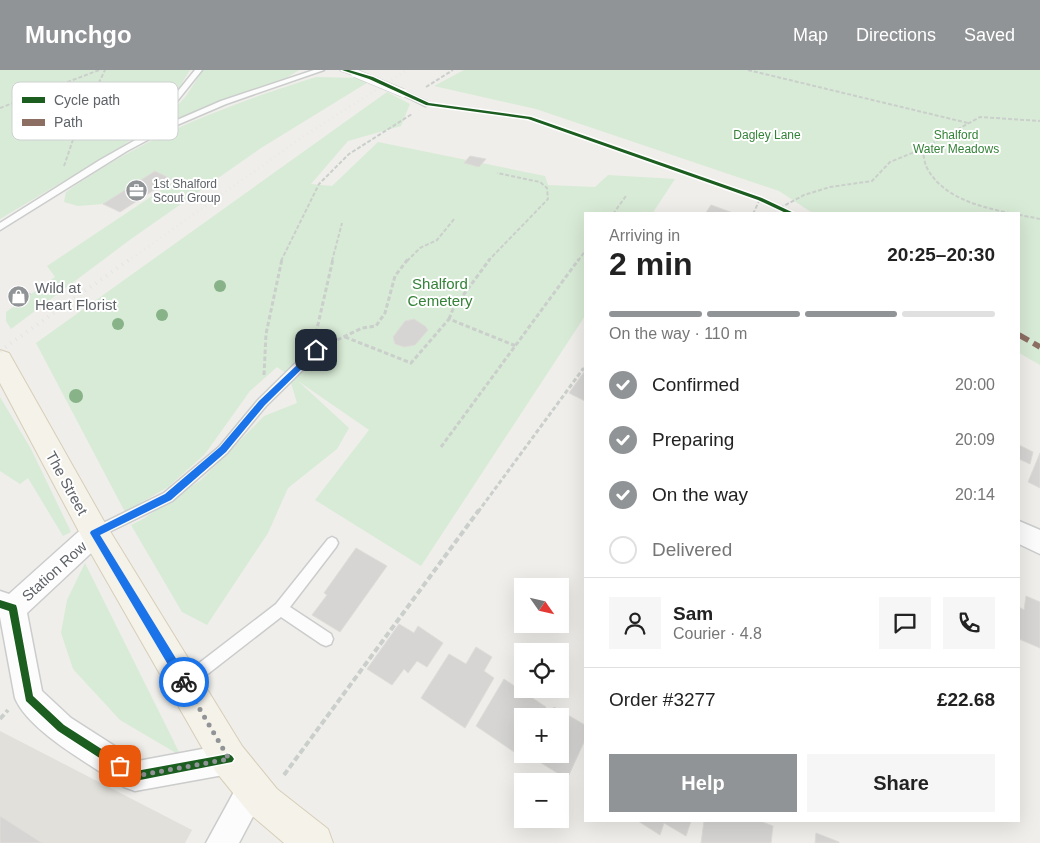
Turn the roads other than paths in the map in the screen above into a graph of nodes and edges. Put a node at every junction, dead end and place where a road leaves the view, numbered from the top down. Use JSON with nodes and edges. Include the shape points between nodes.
{"nodes":[{"id":1,"x":198,"y":70,"type":"edge"},
{"id":2,"x":321,"y":70,"type":"edge"},
{"id":3,"x":344,"y":70,"type":"edge"},
{"id":4,"x":178,"y":96,"type":"edge"},
{"id":5,"x":428,"y":104,"type":"road end"},
{"id":6,"x":178,"y":122,"type":"edge"},
{"id":7,"x":140,"y":140,"type":"edge"},
{"id":8,"x":136,"y":142,"type":"joint"},
{"id":9,"x":0,"y":227,"type":"edge"},
{"id":10,"x":316,"y":350,"type":"road end"},
{"id":11,"x":7,"y":373,"type":"edge"},
{"id":12,"x":94,"y":533,"type":"junction"},
{"id":13,"x":1020,"y":533,"type":"edge"},
{"id":14,"x":332,"y":542,"type":"dead end"},
{"id":15,"x":1040,"y":543,"type":"edge"},
{"id":16,"x":6,"y":606,"type":"edge"},
{"id":17,"x":281,"y":609,"type":"junction"},
{"id":18,"x":326,"y":639,"type":"dead end"},
{"id":19,"x":185,"y":683,"type":"junction"},
{"id":20,"x":229,"y":759,"type":"junction"},
{"id":21,"x":258,"y":796,"type":"junction"},
{"id":22,"x":222,"y":843,"type":"edge"},
{"id":23,"x":314,"y":843,"type":"edge"}],
"edges":[{"from":1,"to":4,"type":"lane"},
{"from":2,"to":6,"type":"lane"},
{"from":3,"to":5,"type":"lane","bridge":true},
{"from":7,"to":8,"type":"lane"},
{"from":8,"to":9,"type":"lane"},
{"from":10,"to":12,"type":"lane","via":[[262,403],[223,450],[168,497]]},
{"from":11,"to":12,"type":"main road","name":"The Street"},
{"from":12,"to":16,"type":"street","name":"Station Row"},
{"from":12,"to":19,"type":"main road","name":"The Street"},
{"from":13,"to":15,"type":"street"},
{"from":14,"to":17,"type":"lane"},
{"from":16,"to":20,"type":"street","name":"Station Row","via":[[29,698],[61,728],[135,776]]},
{"from":17,"to":18,"type":"lane"},
{"from":17,"to":19,"type":"lane"},
{"from":19,"to":20,"type":"main road","name":"The Street"},
{"from":20,"to":21,"type":"main road","name":"The Street"},
{"from":21,"to":22,"type":"street"},
{"from":21,"to":23,"type":"main road","name":"The Street"}]}
